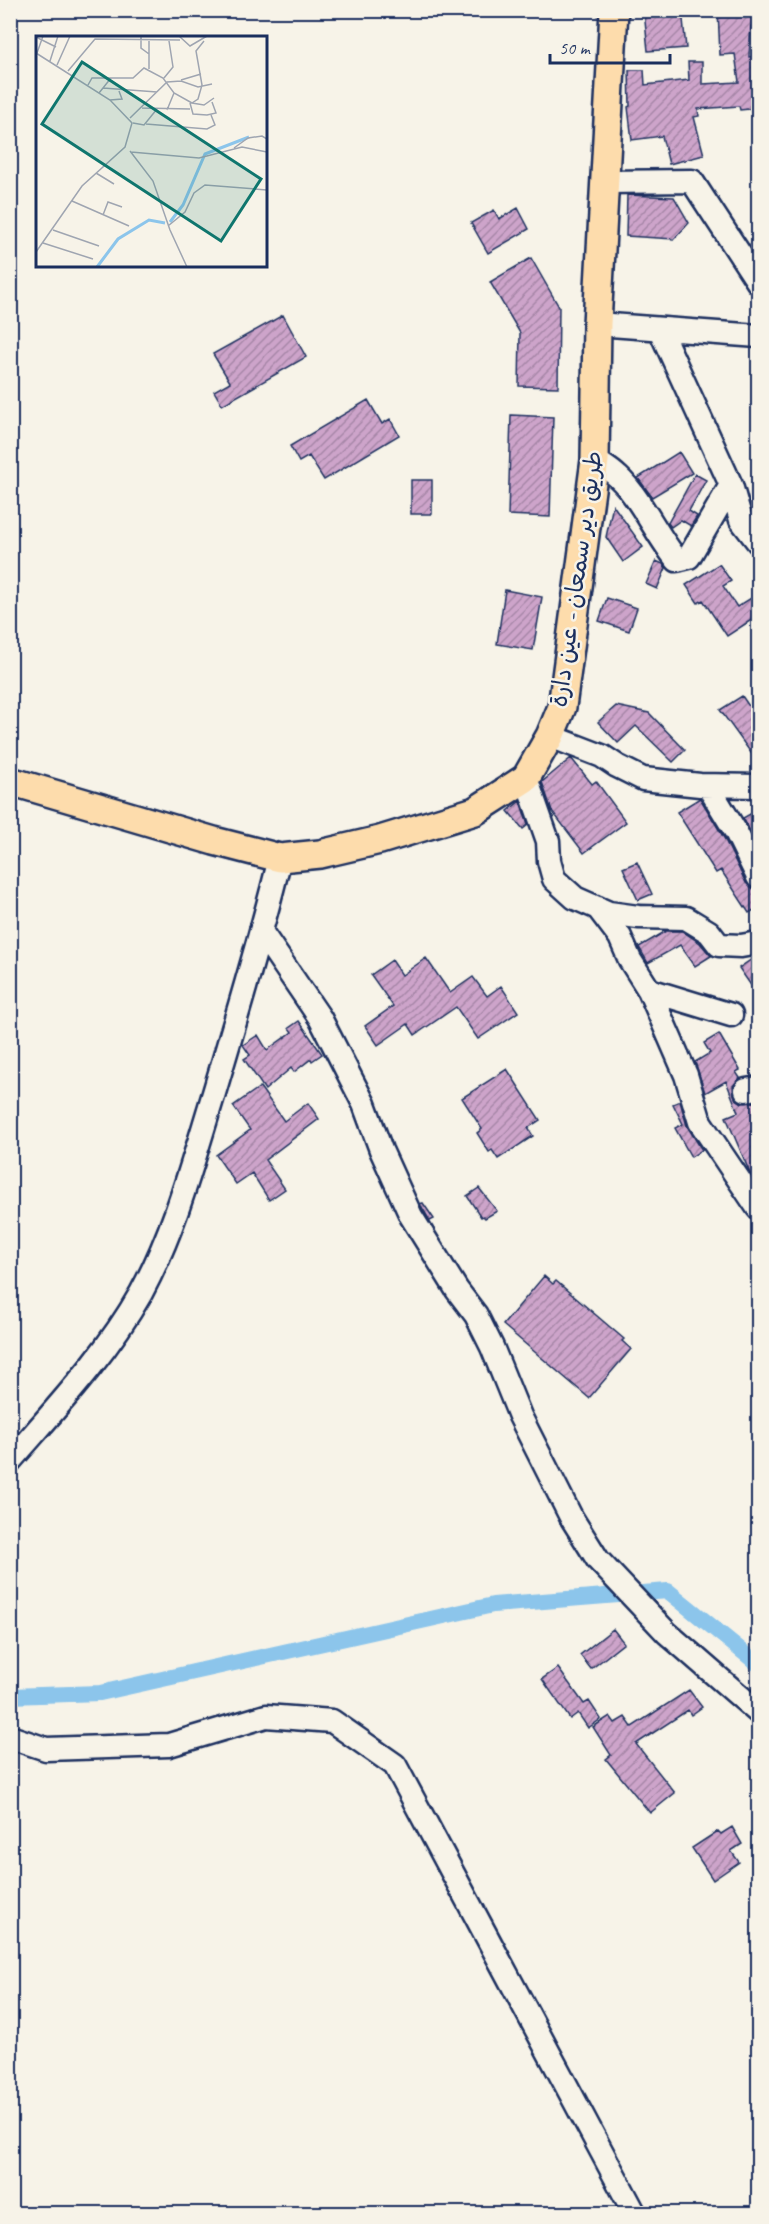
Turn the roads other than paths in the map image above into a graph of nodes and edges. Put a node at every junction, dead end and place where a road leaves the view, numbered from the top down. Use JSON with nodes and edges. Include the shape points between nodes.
{"nodes":[{"id":1,"x":614,"y":10,"type":"edge"},
{"id":2,"x":606,"y":182,"type":"junction"},
{"id":3,"x":756,"y":274,"type":"edge"},
{"id":4,"x":597,"y":324,"type":"junction"},
{"id":5,"x":660,"y":330,"type":"junction"},
{"id":6,"x":759,"y":336,"type":"edge"},
{"id":7,"x":595,"y":460,"type":"junction"},
{"id":8,"x":731,"y":485,"type":"junction"},
{"id":9,"x":759,"y":542,"type":"edge"},
{"id":10,"x":550,"y":736,"type":"junction"},
{"id":11,"x":526,"y":778,"type":"junction"},
{"id":12,"x":10,"y":782,"type":"edge"},
{"id":13,"x":708,"y":786,"type":"junction"},
{"id":14,"x":759,"y":786,"type":"edge"},
{"id":15,"x":279,"y":858,"type":"junction"},
{"id":16,"x":759,"y":877,"type":"edge"},
{"id":17,"x":598,"y":908,"type":"junction"},
{"id":18,"x":262,"y":933,"type":"junction"},
{"id":19,"x":759,"y":943,"type":"edge"},
{"id":20,"x":649,"y":990,"type":"junction"},
{"id":21,"x":730,"y":1016,"type":"dead end"},
{"id":22,"x":759,"y":1208,"type":"edge"},
{"id":23,"x":10,"y":1461,"type":"edge"},
{"id":24,"x":759,"y":1712,"type":"edge"},
{"id":25,"x":10,"y":1737,"type":"edge"},
{"id":26,"x":635,"y":2214,"type":"edge"}],
"edges":[{"from":1,"to":2,"type":"main road","name":"طريق دير سمعان - عين دارة"},
{"from":2,"to":3,"type":"street","via":[[692,181]]},
{"from":2,"to":4,"type":"main road","name":"طريق دير سمعان - عين دارة"},
{"from":4,"to":5,"type":"street"},
{"from":4,"to":7,"type":"main road","name":"طريق دير سمعان - عين دارة"},
{"from":5,"to":6,"type":"street"},
{"from":5,"to":8,"type":"street"},
{"from":7,"to":8,"type":"street","via":[[619,477],[678,560],[689,557]]},
{"from":7,"to":10,"type":"main road","name":"طريق دير سمعان - عين دارة","via":[[562,707]]},
{"from":8,"to":9,"type":"street","via":[[741,519]]},
{"from":10,"to":11,"type":"main road","name":"طريق دير سمعان - عين دارة"},
{"from":10,"to":13,"type":"street","via":[[602,756],[643,779]]},
{"from":11,"to":15,"type":"main road","name":"طريق دير سمعان - عين دارة","via":[[476,811],[380,840],[320,854]]},
{"from":11,"to":17,"type":"street","via":[[548,841],[554,879],[575,898]]},
{"from":12,"to":15,"type":"main road","name":"طريق دير سمعان - عين دارة"},
{"from":13,"to":14,"type":"street"},
{"from":13,"to":16,"type":"street"},
{"from":15,"to":18,"type":"street"},
{"from":17,"to":19,"type":"street","via":[[638,917],[686,918],[709,932],[719,945]]},
{"from":17,"to":20,"type":"street","via":[[620,937]]},
{"from":18,"to":23,"type":"street","via":[[189,1174],[160,1255],[130,1311],[94,1364]]},
{"from":18,"to":24,"type":"street","via":[[320,1018],[364,1104],[411,1216],[476,1315],[520,1416],[571,1517],[598,1560],[667,1632]]},
{"from":20,"to":21,"type":"street"},
{"from":20,"to":22,"type":"street","via":[[686,1076],[700,1122]]},
{"from":25,"to":26,"type":"street","via":[[46,1749],[169,1745],[266,1716],[332,1721],[394,1765]]}]}
